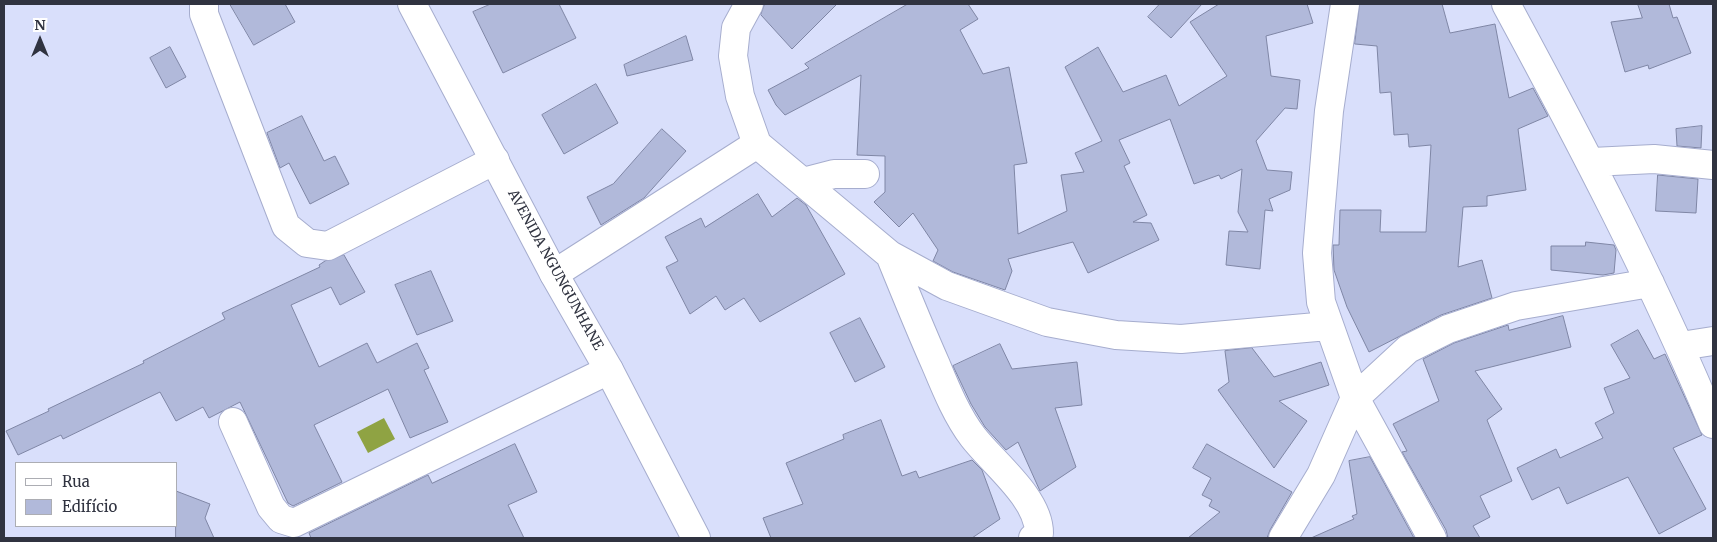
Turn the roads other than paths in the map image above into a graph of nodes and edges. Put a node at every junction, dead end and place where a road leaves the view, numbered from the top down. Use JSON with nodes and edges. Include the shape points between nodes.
{"nodes":[{"id":1,"x":204,"y":4,"type":"edge"},
{"id":2,"x":412,"y":4,"type":"edge"},
{"id":3,"x":749,"y":4,"type":"edge"},
{"id":4,"x":1345,"y":4,"type":"edge"},
{"id":5,"x":1506,"y":4,"type":"edge"},
{"id":6,"x":757,"y":144,"type":"junction"},
{"id":7,"x":495,"y":160,"type":"junction"},
{"id":8,"x":1592,"y":162,"type":"junction"},
{"id":9,"x":1713,"y":165,"type":"edge"},
{"id":10,"x":865,"y":174,"type":"dead end"},
{"id":11,"x":803,"y":182,"type":"junction"},
{"id":12,"x":890,"y":255,"type":"junction"},
{"id":13,"x":554,"y":274,"type":"junction"},
{"id":14,"x":1650,"y":283,"type":"junction"},
{"id":15,"x":1328,"y":326,"type":"junction"},
{"id":16,"x":1713,"y":341,"type":"edge"},
{"id":17,"x":1681,"y":346,"type":"junction"},
{"id":18,"x":609,"y":370,"type":"junction"},
{"id":19,"x":1355,"y":398,"type":"junction"},
{"id":20,"x":233,"y":422,"type":"dead end"},
{"id":21,"x":1713,"y":424,"type":"edge"},
{"id":22,"x":696,"y":538,"type":"edge"},
{"id":23,"x":1033,"y":538,"type":"edge"},
{"id":24,"x":1283,"y":538,"type":"edge"},
{"id":25,"x":1432,"y":538,"type":"edge"}],
"edges":[{"from":1,"to":7,"type":"street","via":[[204,14],[286,226],[307,244],[328,246]]},
{"from":2,"to":7,"type":"street","name":"AVENIDA NGUNGUNHANE"},
{"from":3,"to":6,"type":"street","via":[[736,28],[733,56],[740,96]]},
{"from":4,"to":15,"type":"street","via":[[1330,112],[1318,253],[1321,302]]},
{"from":5,"to":8,"type":"street"},
{"from":6,"to":11,"type":"street"},
{"from":6,"to":13,"type":"street"},
{"from":7,"to":13,"type":"street","name":"AVENIDA NGUNGUNHANE"},
{"from":8,"to":9,"type":"street","via":[[1654,159]]},
{"from":8,"to":14,"type":"street"},
{"from":10,"to":11,"type":"street","via":[[834,174]]},
{"from":11,"to":12,"type":"street"},
{"from":12,"to":15,"type":"street","via":[[946,286],[1047,322],[1116,335],[1181,339]]},
{"from":12,"to":23,"type":"street","via":[[947,391],[968,429],[1035,513],[1039,533]]},
{"from":13,"to":18,"type":"street","name":"AVENIDA NGUNGUNHANE"},
{"from":14,"to":17,"type":"street"},
{"from":14,"to":19,"type":"street","via":[[1516,306],[1448,329],[1408,349]]},
{"from":15,"to":19,"type":"street"},
{"from":16,"to":17,"type":"street"},
{"from":17,"to":21,"type":"street"},
{"from":18,"to":20,"type":"street","via":[[294,523],[281,519],[270,507]]},
{"from":18,"to":22,"type":"street","name":"AVENIDA NGUNGUNHANE"},
{"from":19,"to":24,"type":"street","via":[[1321,475]]},
{"from":19,"to":25,"type":"street"}]}
